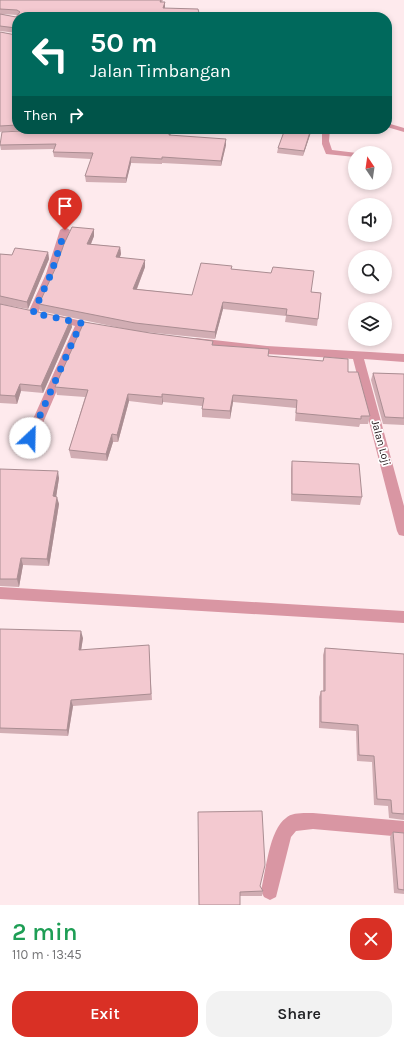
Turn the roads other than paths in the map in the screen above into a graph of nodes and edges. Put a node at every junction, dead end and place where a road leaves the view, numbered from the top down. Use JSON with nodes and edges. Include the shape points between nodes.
{"nodes":[{"id":1,"x":392,"y":126,"type":"edge"},
{"id":2,"x":404,"y":130,"type":"edge"},
{"id":3,"x":326,"y":134,"type":"edge"},
{"id":4,"x":348,"y":154,"type":"edge"},
{"id":5,"x":65,"y":230,"type":"dead end"},
{"id":6,"x":20,"y":311,"type":"edge"},
{"id":7,"x":33,"y":313,"type":"junction"},
{"id":8,"x":81,"y":323,"type":"junction"},
{"id":9,"x":111,"y":331,"type":"edge"},
{"id":10,"x":189,"y":341,"type":"edge"},
{"id":11,"x":357,"y":355,"type":"junction"},
{"id":12,"x":404,"y":358,"type":"edge"},
{"id":13,"x":30,"y":438,"type":"dead end"},
{"id":14,"x":404,"y":531,"type":"edge"},
{"id":15,"x":0,"y":593,"type":"edge"},
{"id":16,"x":404,"y":617,"type":"edge"},
{"id":17,"x":404,"y":829,"type":"edge"},
{"id":18,"x":270,"y":891,"type":"dead end"}],
"edges":[{"from":1,"to":2,"type":"street"},
{"from":3,"to":4,"type":"street","via":[[326,147],[329,152]]},
{"from":5,"to":7,"type":"street","via":[[51,274]]},
{"from":6,"to":7,"type":"street"},
{"from":7,"to":8,"type":"street"},
{"from":8,"to":9,"type":"street"},
{"from":8,"to":13,"type":"street"},
{"from":10,"to":11,"type":"street","via":[[267,350]]},
{"from":11,"to":12,"type":"street"},
{"from":11,"to":14,"type":"street","name":"Jalan Loji"},
{"from":15,"to":16,"type":"street"},
{"from":17,"to":18,"type":"street","via":[[313,821],[292,823],[283,833]]}]}
